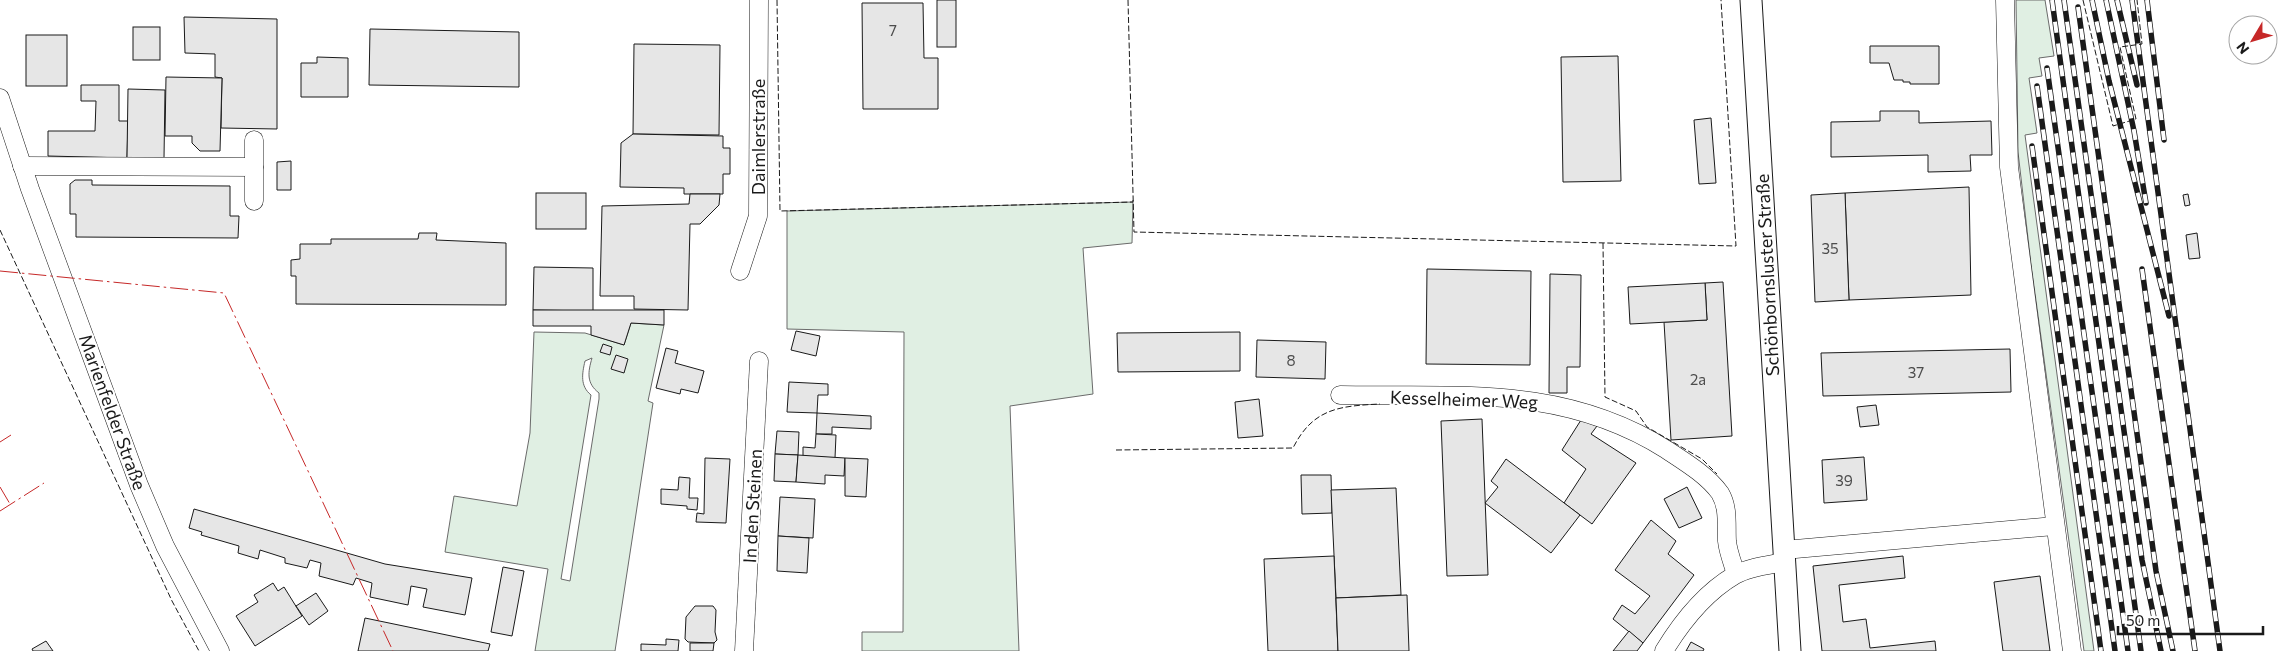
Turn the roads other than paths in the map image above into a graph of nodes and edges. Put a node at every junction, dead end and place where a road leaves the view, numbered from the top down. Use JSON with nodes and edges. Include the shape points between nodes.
{"nodes":[{"id":1,"x":759,"y":0,"type":"edge"},
{"id":2,"x":1751,"y":0,"type":"edge"},
{"id":3,"x":2005,"y":0,"type":"edge"},
{"id":4,"x":0,"y":98,"type":"edge"},
{"id":5,"x":254,"y":140,"type":"dead end"},
{"id":6,"x":22,"y":166,"type":"junction"},
{"id":7,"x":254,"y":167,"type":"junction"},
{"id":8,"x":254,"y":200,"type":"dead end"},
{"id":9,"x":740,"y":271,"type":"dead end"},
{"id":10,"x":759,"y":361,"type":"dead end"},
{"id":11,"x":1340,"y":395,"type":"dead end"},
{"id":12,"x":2054,"y":526,"type":"junction"},
{"id":13,"x":1784,"y":556,"type":"junction"},
{"id":14,"x":1736,"y":574,"type":"junction"},
{"id":15,"x":220,"y":651,"type":"edge"},
{"id":16,"x":744,"y":651,"type":"edge"},
{"id":17,"x":1664,"y":651,"type":"edge"},
{"id":18,"x":1790,"y":651,"type":"edge"},
{"id":19,"x":2072,"y":651,"type":"edge"}],
"edges":[{"from":1,"to":9,"type":"street","name":"Daimlerstraße","via":[[758,216]]},
{"from":2,"to":13,"type":"street","name":"Schönbornsluster Straße"},
{"from":3,"to":12,"type":"street","via":[[2009,167]]},
{"from":4,"to":6,"type":"street","name":"Marienfelder Straße"},
{"from":5,"to":7,"type":"street"},
{"from":6,"to":7,"type":"street"},
{"from":6,"to":15,"type":"street","name":"Marienfelder Straße","via":[[139,485],[165,546]]},
{"from":7,"to":8,"type":"street"},
{"from":10,"to":16,"type":"street","name":"In den Steinen"},
{"from":11,"to":14,"type":"street","name":"Kesselheimer Weg","via":[[1531,400],[1565,406],[1628,428],[1679,458],[1705,477],[1720,494],[1726,506],[1727,543]]},
{"from":12,"to":13,"type":"street"},
{"from":12,"to":19,"type":"street"},
{"from":13,"to":14,"type":"street"},
{"from":13,"to":18,"type":"street","name":"Schönbornsluster Straße"},
{"from":14,"to":17,"type":"street","via":[[1701,603]]}]}
